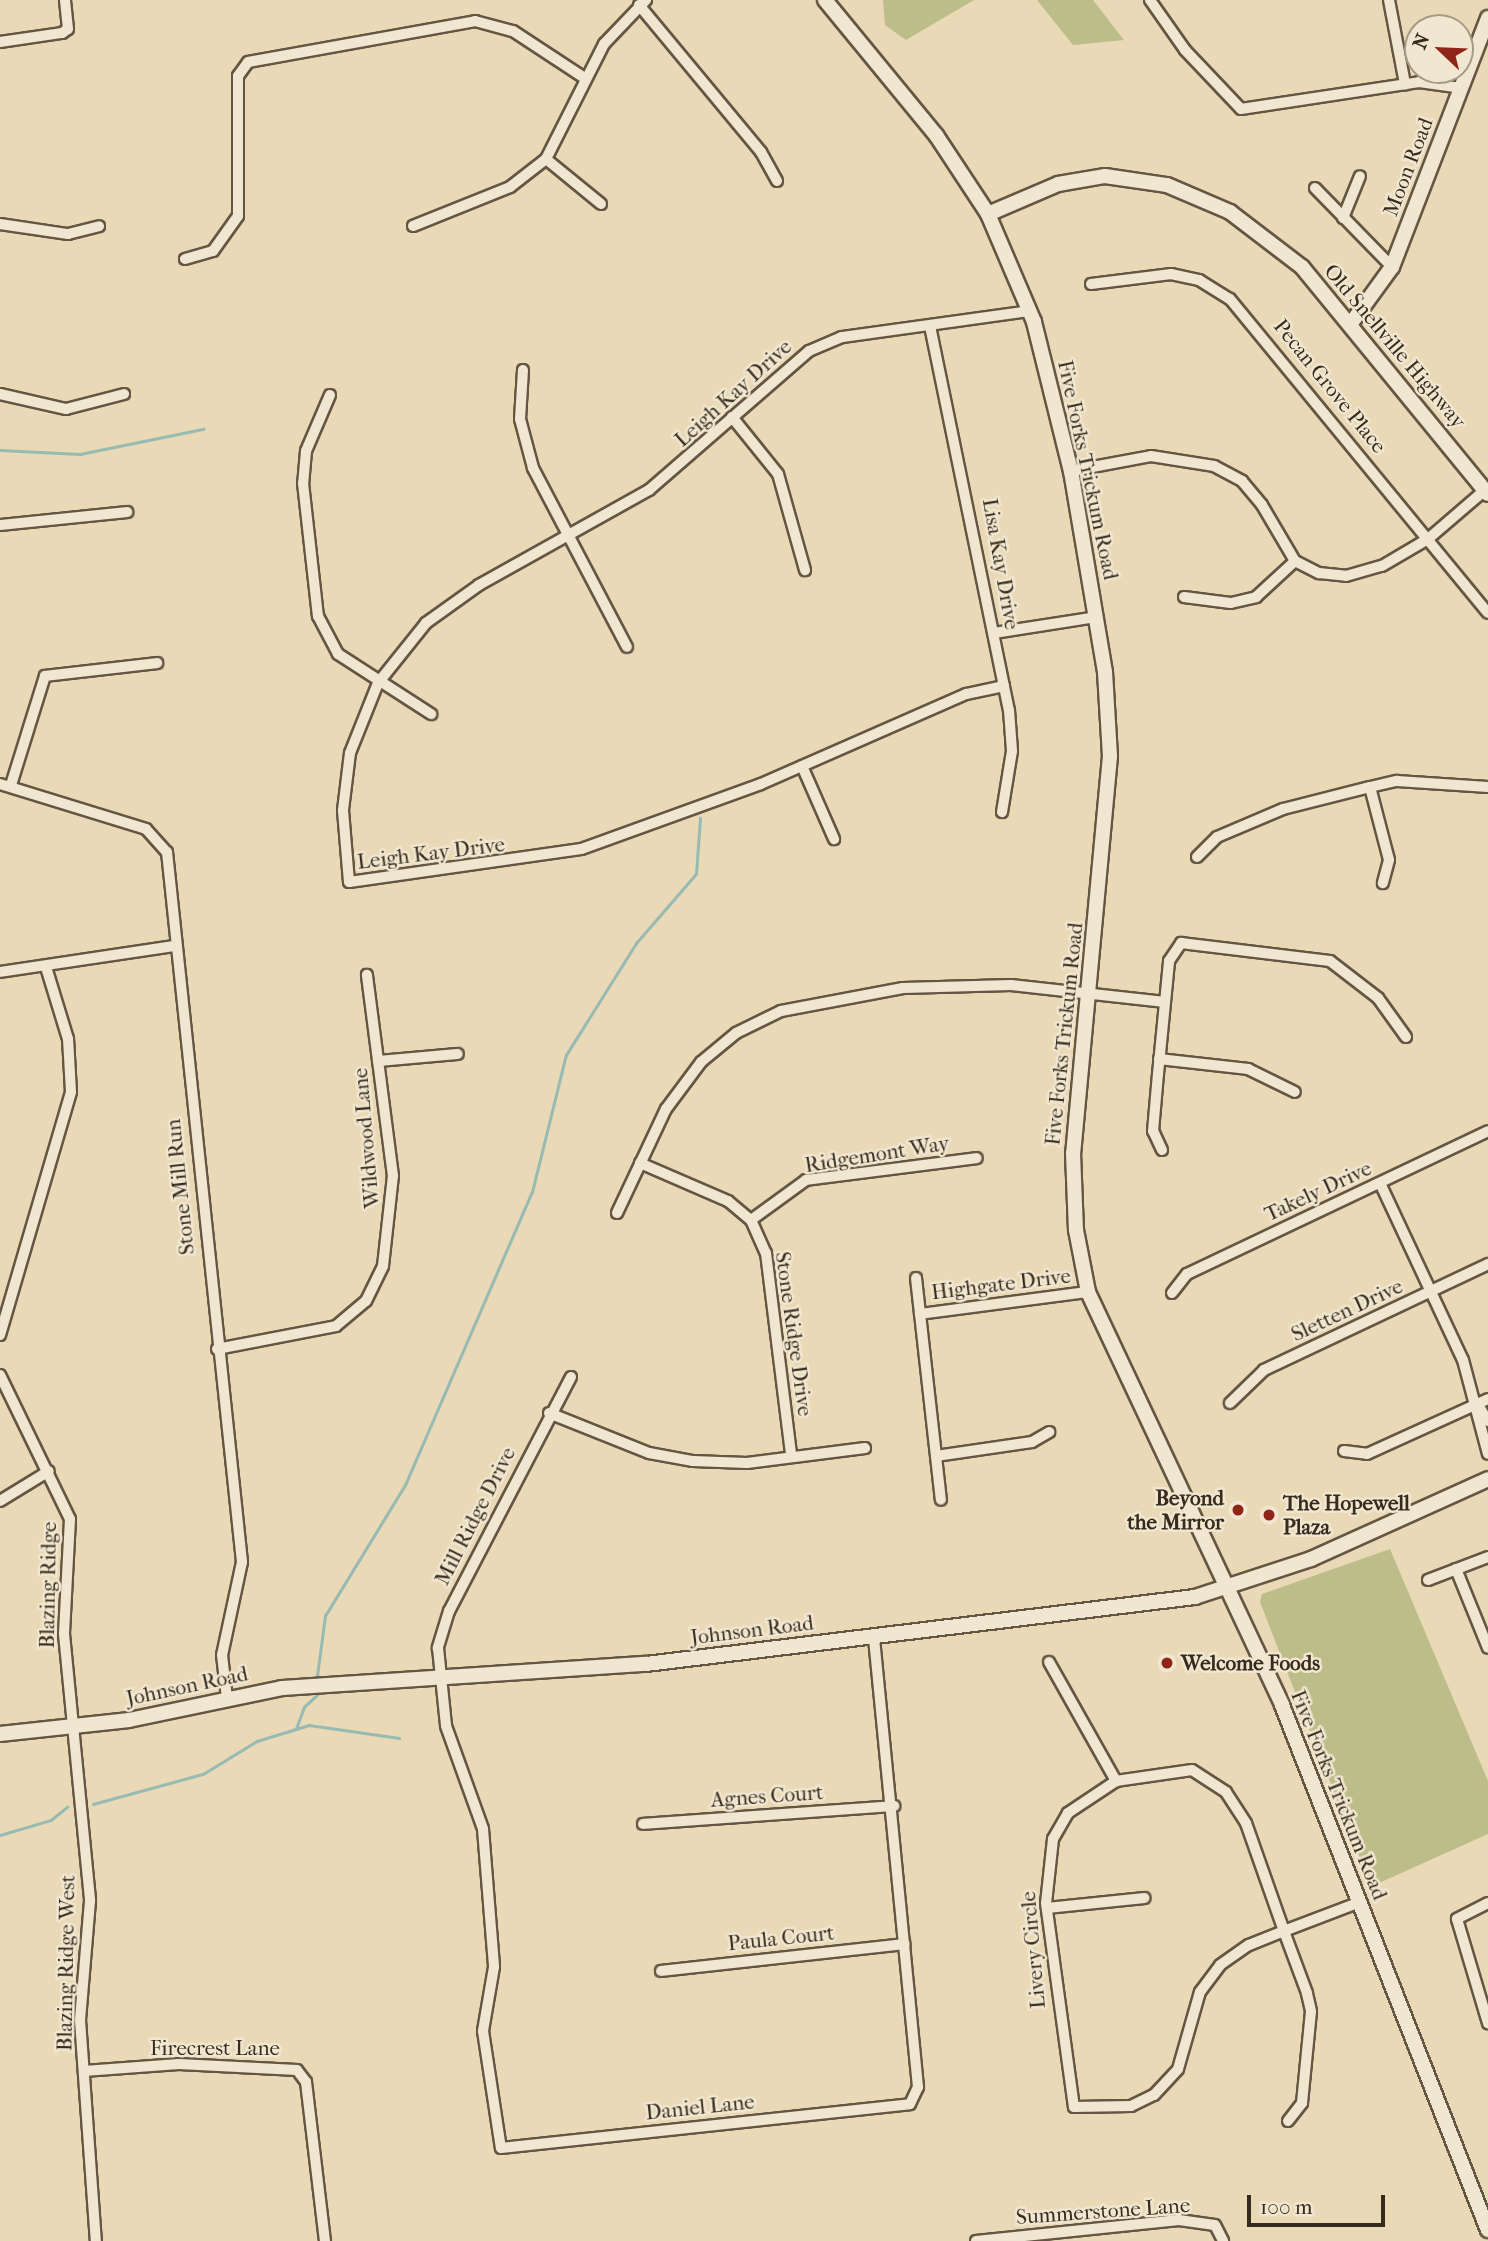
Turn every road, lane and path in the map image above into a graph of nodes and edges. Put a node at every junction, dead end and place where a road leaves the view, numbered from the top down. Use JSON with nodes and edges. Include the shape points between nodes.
{"nodes":[{"id":1,"x":65,"y":0,"type":"edge"},
{"id":2,"x":825,"y":0,"type":"edge"},
{"id":3,"x":1150,"y":0,"type":"edge"},
{"id":4,"x":1389,"y":0,"type":"edge"},
{"id":5,"x":642,"y":2,"type":"edge"},
{"id":6,"x":1488,"y":18,"type":"edge"},
{"id":7,"x":0,"y":42,"type":"edge"},
{"id":8,"x":586,"y":79,"type":"junction"},
{"id":9,"x":1404,"y":79,"type":"edge"},
{"id":10,"x":1405,"y":84,"type":"joint"},
{"id":11,"x":1461,"y":88,"type":"junction"},
{"id":12,"x":546,"y":159,"type":"junction"},
{"id":13,"x":1360,"y":176,"type":"dead end"},
{"id":14,"x":777,"y":181,"type":"dead end"},
{"id":15,"x":1315,"y":188,"type":"dead end"},
{"id":16,"x":601,"y":204,"type":"dead end"},
{"id":17,"x":988,"y":214,"type":"junction"},
{"id":18,"x":1343,"y":218,"type":"junction"},
{"id":19,"x":0,"y":224,"type":"edge"},
{"id":20,"x":99,"y":226,"type":"dead end"},
{"id":21,"x":413,"y":226,"type":"dead end"},
{"id":22,"x":185,"y":259,"type":"dead end"},
{"id":23,"x":1392,"y":267,"type":"junction"},
{"id":24,"x":1091,"y":284,"type":"dead end"},
{"id":25,"x":1030,"y":311,"type":"junction"},
{"id":26,"x":1352,"y":322,"type":"junction"},
{"id":27,"x":930,"y":326,"type":"junction"},
{"id":28,"x":523,"y":370,"type":"dead end"},
{"id":29,"x":0,"y":394,"type":"edge"},
{"id":30,"x":124,"y":394,"type":"dead end"},
{"id":31,"x":330,"y":395,"type":"dead end"},
{"id":32,"x":732,"y":417,"type":"junction"},
{"id":33,"x":1071,"y":471,"type":"junction"},
{"id":34,"x":1486,"y":492,"type":"edge"},
{"id":35,"x":127,"y":512,"type":"dead end"},
{"id":36,"x":0,"y":525,"type":"edge"},
{"id":37,"x":569,"y":537,"type":"junction"},
{"id":38,"x":1428,"y":538,"type":"junction"},
{"id":39,"x":1295,"y":561,"type":"junction"},
{"id":40,"x":805,"y":570,"type":"dead end"},
{"id":41,"x":1184,"y":597,"type":"dead end"},
{"id":42,"x":1488,"y":613,"type":"edge"},
{"id":43,"x":1096,"y":617,"type":"junction"},
{"id":44,"x":994,"y":632,"type":"junction"},
{"id":45,"x":626,"y":647,"type":"dead end"},
{"id":46,"x":157,"y":663,"type":"dead end"},
{"id":47,"x":378,"y":683,"type":"junction"},
{"id":48,"x":1004,"y":686,"type":"junction"},
{"id":49,"x":431,"y":714,"type":"dead end"},
{"id":50,"x":802,"y":766,"type":"junction"},
{"id":51,"x":5,"y":785,"type":"edge"},
{"id":52,"x":1370,"y":787,"type":"junction"},
{"id":53,"x":1488,"y":787,"type":"edge"},
{"id":54,"x":1002,"y":812,"type":"dead end"},
{"id":55,"x":834,"y":839,"type":"dead end"},
{"id":56,"x":1197,"y":857,"type":"dead end"},
{"id":57,"x":1383,"y":883,"type":"dead end"},
{"id":58,"x":174,"y":946,"type":"junction"},
{"id":59,"x":46,"y":967,"type":"junction"},
{"id":60,"x":0,"y":972,"type":"edge"},
{"id":61,"x":367,"y":975,"type":"dead end"},
{"id":62,"x":1087,"y":995,"type":"junction"},
{"id":63,"x":1165,"y":1002,"type":"junction"},
{"id":64,"x":1406,"y":1037,"type":"dead end"},
{"id":65,"x":458,"y":1054,"type":"dead end"},
{"id":66,"x":1159,"y":1059,"type":"junction"},
{"id":67,"x":378,"y":1061,"type":"junction"},
{"id":68,"x":1295,"y":1092,"type":"dead end"},
{"id":69,"x":1488,"y":1131,"type":"edge"},
{"id":70,"x":1162,"y":1150,"type":"dead end"},
{"id":71,"x":977,"y":1158,"type":"dead end"},
{"id":72,"x":640,"y":1163,"type":"junction"},
{"id":73,"x":1380,"y":1183,"type":"junction"},
{"id":74,"x":617,"y":1213,"type":"dead end"},
{"id":75,"x":751,"y":1220,"type":"junction"},
{"id":76,"x":1488,"y":1264,"type":"edge"},
{"id":77,"x":916,"y":1278,"type":"dead end"},
{"id":78,"x":1432,"y":1290,"type":"junction"},
{"id":79,"x":1088,"y":1292,"type":"junction"},
{"id":80,"x":1172,"y":1293,"type":"dead end"},
{"id":81,"x":920,"y":1314,"type":"junction"},
{"id":82,"x":0,"y":1335,"type":"edge"},
{"id":83,"x":217,"y":1349,"type":"junction"},
{"id":84,"x":0,"y":1375,"type":"edge"},
{"id":85,"x":571,"y":1377,"type":"dead end"},
{"id":86,"x":1488,"y":1399,"type":"edge"},
{"id":87,"x":1230,"y":1403,"type":"dead end"},
{"id":88,"x":1477,"y":1403,"type":"junction"},
{"id":89,"x":549,"y":1413,"type":"junction"},
{"id":90,"x":1488,"y":1421,"type":"edge"},
{"id":91,"x":1049,"y":1432,"type":"dead end"},
{"id":92,"x":866,"y":1448,"type":"dead end"},
{"id":93,"x":1344,"y":1451,"type":"dead end"},
{"id":94,"x":1488,"y":1454,"type":"edge"},
{"id":95,"x":791,"y":1455,"type":"junction"},
{"id":96,"x":936,"y":1456,"type":"junction"},
{"id":97,"x":49,"y":1471,"type":"junction"},
{"id":98,"x":1488,"y":1479,"type":"edge"},
{"id":99,"x":941,"y":1500,"type":"dead end"},
{"id":100,"x":0,"y":1501,"type":"edge"},
{"id":101,"x":1488,"y":1557,"type":"edge"},
{"id":102,"x":1456,"y":1569,"type":"junction"},
{"id":103,"x":1428,"y":1580,"type":"dead end"},
{"id":104,"x":1226,"y":1590,"type":"junction"},
{"id":105,"x":874,"y":1637,"type":"junction"},
{"id":106,"x":1488,"y":1648,"type":"edge"},
{"id":107,"x":1049,"y":1662,"type":"dead end"},
{"id":108,"x":441,"y":1680,"type":"junction"},
{"id":109,"x":228,"y":1698,"type":"junction"},
{"id":110,"x":72,"y":1728,"type":"junction"},
{"id":111,"x":0,"y":1734,"type":"edge"},
{"id":112,"x":1116,"y":1781,"type":"junction"},
{"id":113,"x":894,"y":1806,"type":"junction"},
{"id":114,"x":643,"y":1824,"type":"dead end"},
{"id":115,"x":1144,"y":1898,"type":"dead end"},
{"id":116,"x":1360,"y":1902,"type":"junction"},
{"id":117,"x":1488,"y":1903,"type":"edge"},
{"id":118,"x":1047,"y":1908,"type":"junction"},
{"id":119,"x":1284,"y":1931,"type":"junction"},
{"id":120,"x":905,"y":1944,"type":"junction"},
{"id":121,"x":661,"y":1971,"type":"dead end"},
{"id":122,"x":1488,"y":2023,"type":"edge"},
{"id":123,"x":84,"y":2071,"type":"junction"},
{"id":124,"x":1288,"y":2122,"type":"dead end"},
{"id":125,"x":1488,"y":2230,"type":"edge"},
{"id":126,"x":96,"y":2241,"type":"edge"},
{"id":127,"x":325,"y":2241,"type":"edge"},
{"id":128,"x":976,"y":2241,"type":"edge"},
{"id":129,"x":1223,"y":2241,"type":"edge"}],
"edges":[{"from":1,"to":7,"type":"street","via":[[68,29],[62,33]]},
{"from":2,"to":17,"type":"street","name":"Five Forks Trickum Road","via":[[943,145]]},
{"from":3,"to":10,"type":"street","via":[[1185,50],[1241,109]]},
{"from":4,"to":9,"type":"street"},
{"from":5,"to":8,"type":"street","via":[[604,44]]},
{"from":5,"to":14,"type":"street","via":[[761,152]]},
{"from":6,"to":11,"type":"street","name":"Moon Road"},
{"from":8,"to":12,"type":"street"},
{"from":8,"to":22,"type":"street","via":[[513,31],[475,21],[248,62],[238,76],[238,216],[213,251]]},
{"from":10,"to":11,"type":"street"},
{"from":11,"to":23,"type":"street","name":"Moon Road"},
{"from":12,"to":16,"type":"street"},
{"from":12,"to":21,"type":"street","via":[[510,187]]},
{"from":13,"to":18,"type":"street"},
{"from":15,"to":18,"type":"street"},
{"from":17,"to":25,"type":"street","name":"Five Forks Trickum Road"},
{"from":17,"to":26,"type":"street","name":"Old Snellville Highway","via":[[1079,179],[1135,177],[1167,185],[1264,233]]},
{"from":18,"to":23,"type":"street"},
{"from":19,"to":20,"type":"street","via":[[68,233]]},
{"from":23,"to":26,"type":"street","name":"Moon Road"},
{"from":24,"to":38,"type":"street","name":"Pecan Grove Place","via":[[1171,274],[1199,280],[1230,299]]},
{"from":25,"to":27,"type":"street","name":"Leigh Kay Drive"},
{"from":25,"to":33,"type":"street","name":"Five Forks Trickum Road"},
{"from":26,"to":34,"type":"street","name":"Old Snellville Highway"},
{"from":27,"to":32,"type":"street","name":"Leigh Kay Drive","via":[[842,337],[815,348]]},
{"from":27,"to":44,"type":"street","name":"Lisa Kay Drive"},
{"from":28,"to":37,"type":"street","via":[[518,396],[526,450]]},
{"from":29,"to":30,"type":"street","via":[[66,409]]},
{"from":31,"to":47,"type":"street","via":[[306,451],[303,483],[314,601],[338,654]]},
{"from":32,"to":37,"type":"street","name":"Leigh Kay Drive","via":[[649,490]]},
{"from":32,"to":40,"type":"street","via":[[778,474]]},
{"from":33,"to":39,"type":"street","via":[[1152,456],[1214,466],[1242,481]]},
{"from":33,"to":43,"type":"street","name":"Five Forks Trickum Road"},
{"from":34,"to":38,"type":"street"},
{"from":35,"to":36,"type":"street"},
{"from":37,"to":45,"type":"street"},
{"from":37,"to":47,"type":"street","name":"Leigh Kay Drive","via":[[452,603],[412,638]]},
{"from":38,"to":39,"type":"street","via":[[1382,566],[1346,576]]},
{"from":38,"to":42,"type":"street","name":"Pecan Grove Place"},
{"from":39,"to":41,"type":"street","via":[[1256,597],[1231,603]]},
{"from":43,"to":44,"type":"street"},
{"from":43,"to":62,"type":"street","name":"Five Forks Trickum Road","via":[[1110,756]]},
{"from":44,"to":48,"type":"street","name":"Lisa Kay Drive"},
{"from":46,"to":51,"type":"street","via":[[45,676]]},
{"from":47,"to":49,"type":"street"},
{"from":47,"to":50,"type":"street","name":"Leigh Kay Drive","via":[[346,774],[349,882],[581,849]]},
{"from":48,"to":50,"type":"street","name":"Leigh Kay Drive","via":[[966,694]]},
{"from":48,"to":54,"type":"street","name":"Lisa Kay Drive","via":[[1012,751]]},
{"from":50,"to":55,"type":"street"},
{"from":51,"to":58,"type":"street","name":"Stone Mill Run","via":[[146,830],[167,852]]},
{"from":52,"to":53,"type":"street","via":[[1397,781]]},
{"from":52,"to":56,"type":"street","via":[[1283,808],[1217,838]]},
{"from":52,"to":57,"type":"street","via":[[1389,860]]},
{"from":58,"to":59,"type":"street"},
{"from":58,"to":83,"type":"street","name":"Stone Mill Run"},
{"from":59,"to":60,"type":"street"},
{"from":59,"to":82,"type":"street","via":[[68,1039],[71,1092]]},
{"from":61,"to":67,"type":"street","name":"Wildwood Lane"},
{"from":62,"to":63,"type":"street"},
{"from":62,"to":72,"type":"street","via":[[1011,985],[903,988],[781,1011],[736,1033],[701,1062],[666,1109]]},
{"from":62,"to":79,"type":"street","name":"Five Forks Trickum Road","via":[[1072,1193]]},
{"from":63,"to":64,"type":"street","via":[[1170,961],[1181,943],[1297,953],[1356,975]]},
{"from":63,"to":66,"type":"street"},
{"from":65,"to":67,"type":"street"},
{"from":66,"to":68,"type":"street","via":[[1248,1069]]},
{"from":66,"to":70,"type":"street","via":[[1153,1132]]},
{"from":67,"to":83,"type":"street","name":"Wildwood Lane","via":[[393,1216],[376,1284],[354,1313],[316,1335]]},
{"from":69,"to":73,"type":"street","name":"Takely Drive"},
{"from":71,"to":75,"type":"street","name":"Ridgemont Way","via":[[806,1180]]},
{"from":72,"to":74,"type":"street"},
{"from":72,"to":75,"type":"street","name":"Stone Ridge Drive","via":[[728,1201]]},
{"from":73,"to":78,"type":"street"},
{"from":73,"to":80,"type":"street","name":"Takely Drive","via":[[1187,1274]]},
{"from":75,"to":95,"type":"street","name":"Stone Ridge Drive","via":[[766,1253]]},
{"from":76,"to":78,"type":"street","name":"Sletten Drive"},
{"from":77,"to":81,"type":"street"},
{"from":78,"to":87,"type":"street","name":"Sletten Drive","via":[[1264,1370]]},
{"from":78,"to":88,"type":"street"},
{"from":79,"to":81,"type":"street","name":"Highgate Drive"},
{"from":79,"to":104,"type":"street","name":"Five Forks Trickum Road"},
{"from":81,"to":96,"type":"street"},
{"from":83,"to":109,"type":"street","name":"Stone Mill Run","via":[[242,1562],[223,1646]]},
{"from":84,"to":97,"type":"street","name":"Blazing Ridge"},
{"from":85,"to":89,"type":"street","name":"Mill Ridge Drive"},
{"from":86,"to":88,"type":"street"},
{"from":88,"to":90,"type":"street"},
{"from":88,"to":93,"type":"street","via":[[1367,1454]]},
{"from":88,"to":94,"type":"street"},
{"from":89,"to":95,"type":"street","via":[[649,1453],[693,1461],[747,1464]]},
{"from":89,"to":108,"type":"street","name":"Mill Ridge Drive","via":[[441,1629]]},
{"from":91,"to":96,"type":"street","via":[[1032,1442]]},
{"from":92,"to":95,"type":"street"},
{"from":96,"to":99,"type":"street"},
{"from":97,"to":100,"type":"street"},
{"from":97,"to":110,"type":"street","name":"Blazing Ridge","via":[[70,1519],[63,1603]]},
{"from":98,"to":104,"type":"street","name":"Johnson Road","via":[[1340,1547]]},
{"from":101,"to":102,"type":"street"},
{"from":102,"to":103,"type":"street"},
{"from":102,"to":106,"type":"street"},
{"from":104,"to":105,"type":"street","name":"Johnson Road"},
{"from":104,"to":116,"type":"street","name":"Five Forks Trickum Road","via":[[1282,1705]]},
{"from":105,"to":108,"type":"street","name":"Johnson Road"},
{"from":105,"to":113,"type":"street","name":"Daniel Lane"},
{"from":107,"to":112,"type":"street"},
{"from":108,"to":109,"type":"street","name":"Johnson Road","via":[[298,1687]]},
{"from":108,"to":120,"type":"street","name":"Daniel Lane","via":[[446,1727],[483,1829],[494,1967],[483,2031],[501,2148],[910,2104],[918,2087]]},
{"from":109,"to":110,"type":"street","name":"Johnson Road"},
{"from":110,"to":111,"type":"street","name":"Johnson Road"},
{"from":110,"to":123,"type":"street","name":"Blazing Ridge West","via":[[90,1901],[80,2020]]},
{"from":112,"to":118,"type":"street","name":"Livery Circle","via":[[1095,1791],[1058,1829],[1046,1869]]},
{"from":112,"to":119,"type":"street","name":"Livery Circle","via":[[1192,1770],[1217,1783],[1246,1823]]},
{"from":113,"to":114,"type":"street","name":"Agnes Court"},
{"from":113,"to":120,"type":"street","name":"Daniel Lane"},
{"from":115,"to":118,"type":"street"},
{"from":116,"to":119,"type":"street","name":"Livery Circle"},
{"from":116,"to":125,"type":"street","name":"Five Forks Trickum Road"},
{"from":117,"to":122,"type":"street","via":[[1457,1919]]},
{"from":118,"to":119,"type":"street","name":"Livery Circle","via":[[1070,2100],[1084,2109],[1131,2106],[1173,2078],[1200,1992],[1220,1965]]},
{"from":119,"to":124,"type":"street","name":"Livery Circle","via":[[1311,2011],[1302,2103]]},
{"from":120,"to":121,"type":"street","name":"Paula Court"},
{"from":123,"to":126,"type":"street","name":"Blazing Ridge West"},
{"from":123,"to":127,"type":"street","name":"Firecrest Lane","via":[[179,2064],[297,2070],[306,2082]]},
{"from":128,"to":129,"type":"street","name":"Summerstone Lane","via":[[1179,2220],[1215,2225]]}]}
